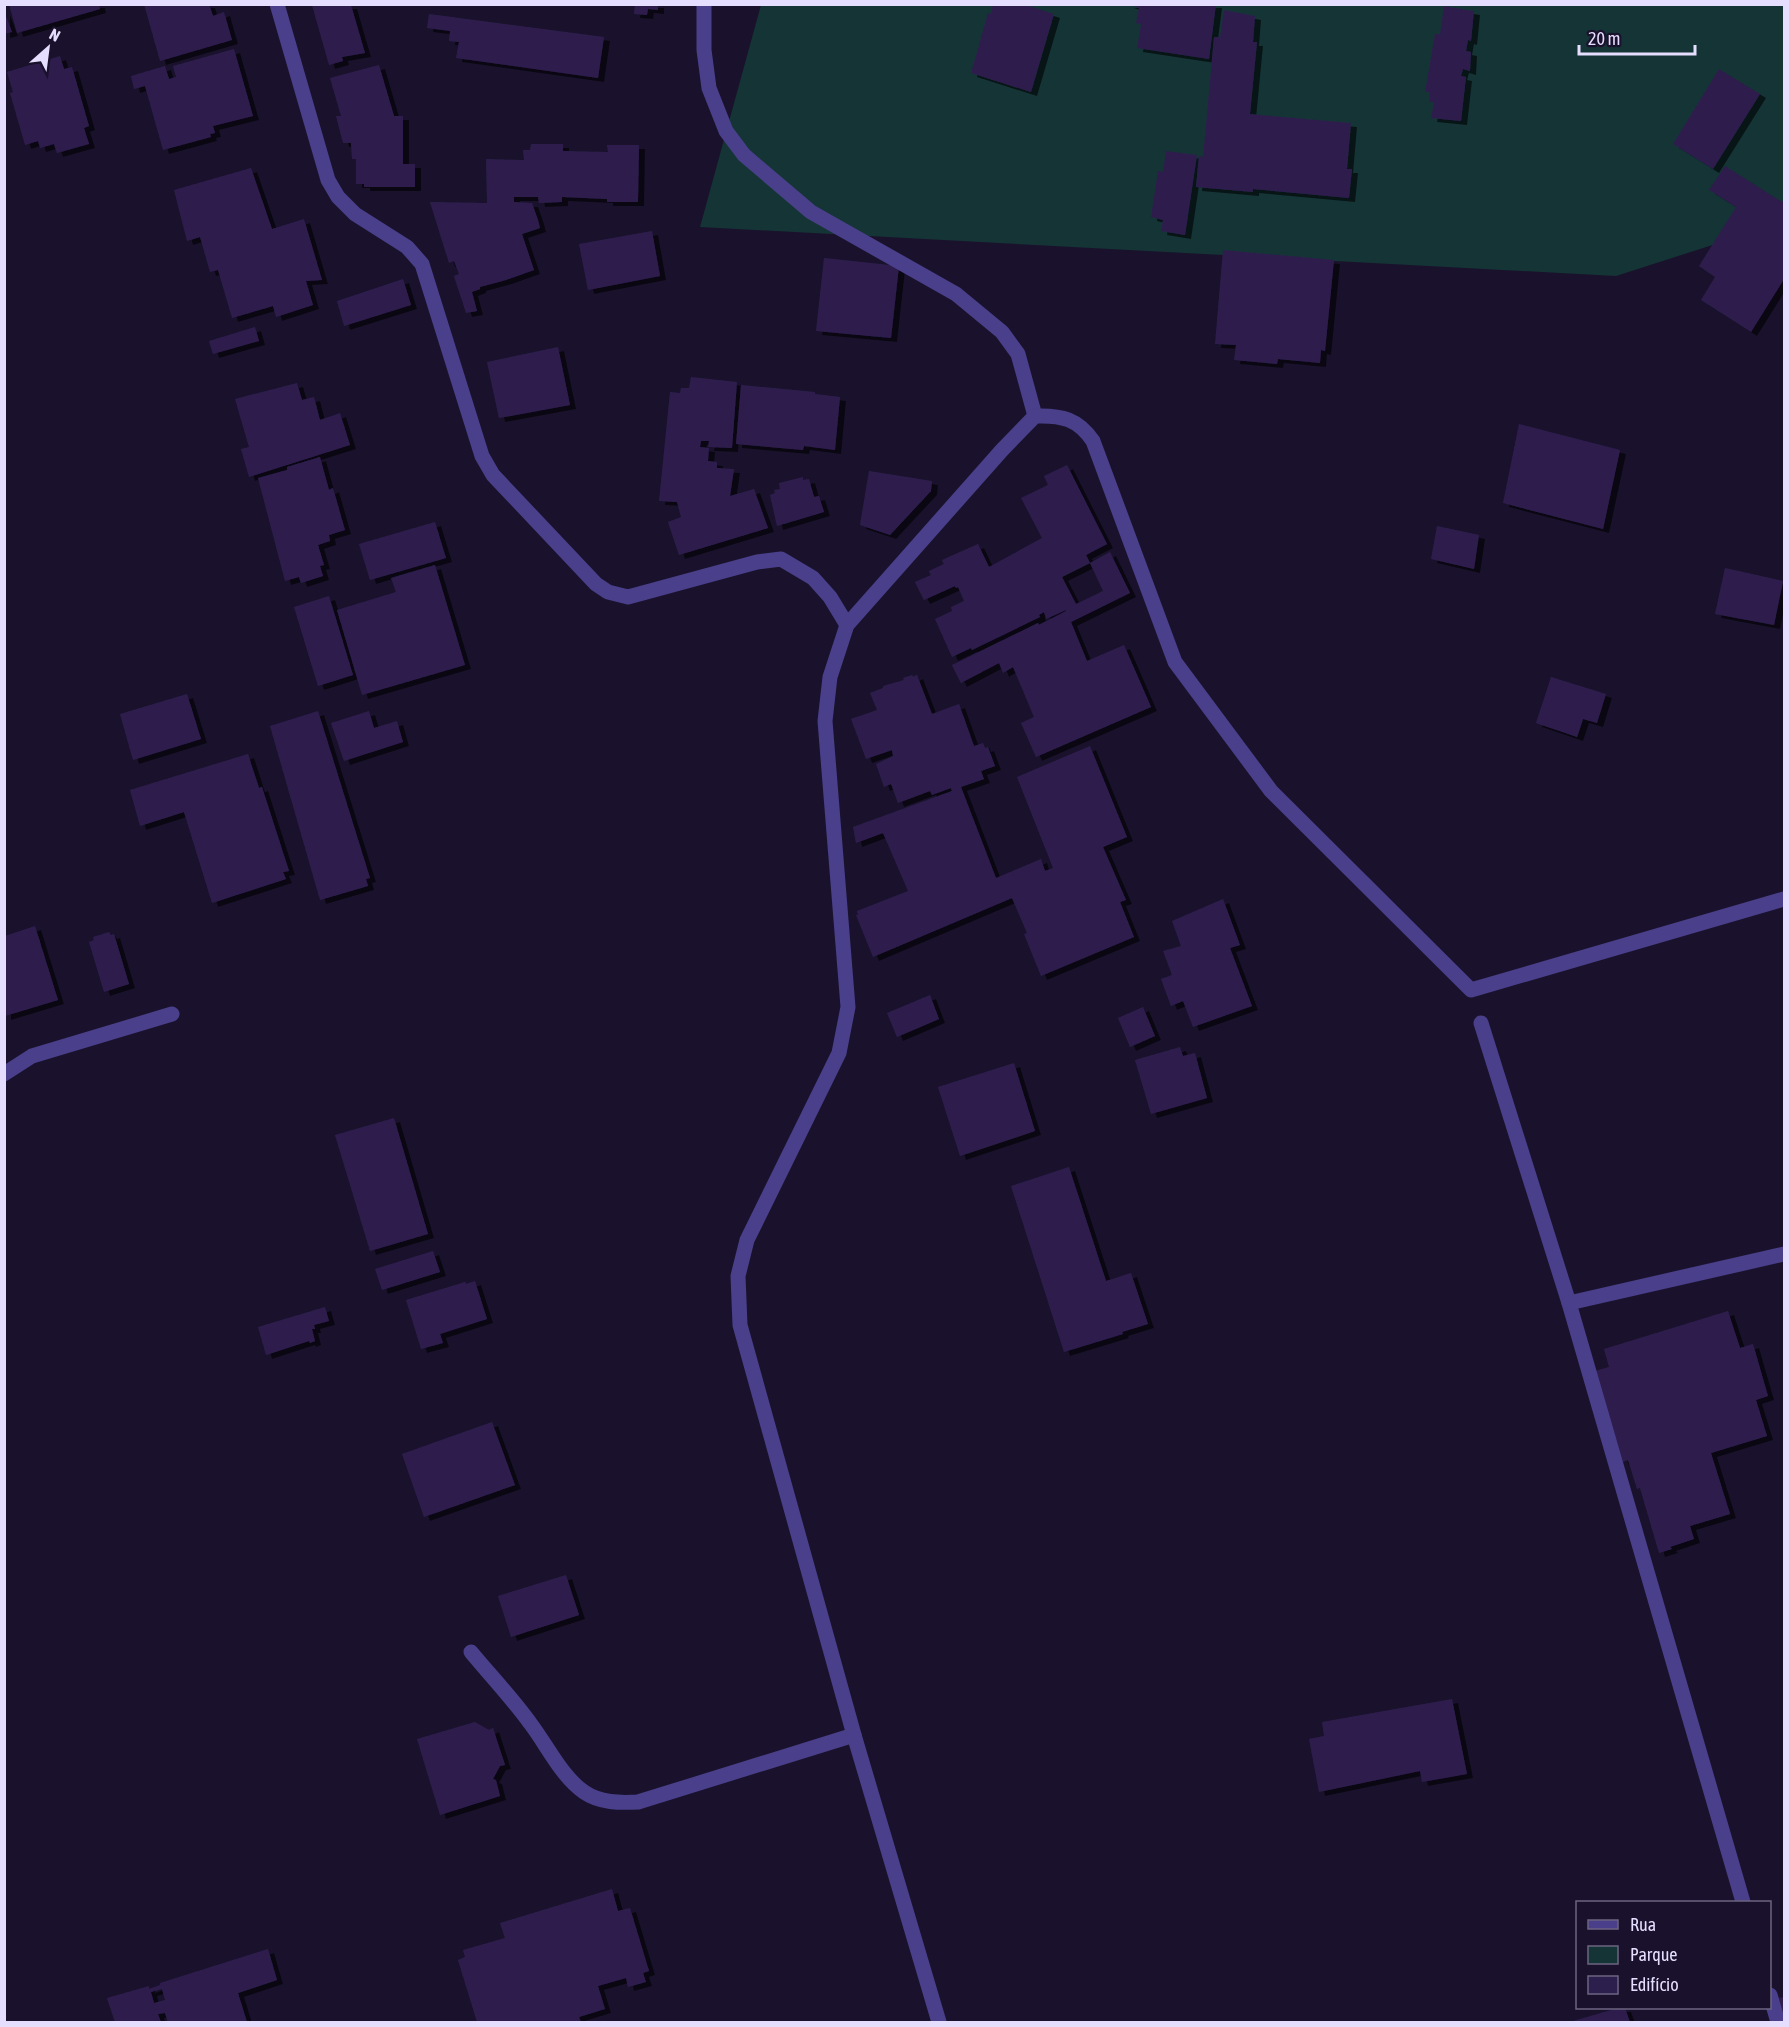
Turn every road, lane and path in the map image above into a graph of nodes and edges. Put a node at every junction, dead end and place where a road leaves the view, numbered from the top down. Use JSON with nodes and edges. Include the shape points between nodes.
{"nodes":[{"id":1,"x":277,"y":4,"type":"edge"},
{"id":2,"x":705,"y":4,"type":"edge"},
{"id":3,"x":1035,"y":417,"type":"junction"},
{"id":4,"x":847,"y":625,"type":"junction"},
{"id":5,"x":1785,"y":899,"type":"edge"},
{"id":6,"x":172,"y":1014,"type":"dead end"},
{"id":7,"x":1481,"y":1023,"type":"dead end"},
{"id":8,"x":4,"y":1074,"type":"edge"},
{"id":9,"x":1785,"y":1254,"type":"edge"},
{"id":10,"x":1569,"y":1303,"type":"junction"},
{"id":11,"x":471,"y":1652,"type":"dead end"},
{"id":12,"x":854,"y":1735,"type":"junction"},
{"id":13,"x":1743,"y":1901,"type":"edge"},
{"id":14,"x":1771,"y":1998,"type":"edge"},
{"id":15,"x":939,"y":2022,"type":"edge"},
{"id":16,"x":1778,"y":2022,"type":"edge"}],
"edges":[{"from":1,"to":4,"type":"street","via":[[328,180],[355,214],[406,247],[422,264],[482,456],[493,475],[589,578],[608,592],[628,597],[781,559],[813,578]]},
{"from":2,"to":3,"type":"street","via":[[704,50],[709,88],[726,131],[744,155],[811,212],[957,294],[1002,332],[1018,354]]},
{"from":3,"to":4,"type":"street"},
{"from":3,"to":5,"type":"street","via":[[1052,416],[1072,422],[1083,427],[1093,441],[1175,662],[1271,790],[1471,990]]},
{"from":4,"to":12,"type":"street","via":[[830,677],[825,722],[848,1007],[839,1053],[747,1240],[738,1276],[740,1325]]},
{"from":6,"to":8,"type":"street","via":[[33,1056]]},
{"from":7,"to":10,"type":"street"},
{"from":9,"to":10,"type":"street"},
{"from":10,"to":13,"type":"street"},
{"from":11,"to":12,"type":"street","via":[[529,1721],[573,1782],[585,1792],[608,1801],[638,1802]]},
{"from":12,"to":15,"type":"street"},
{"from":14,"to":16,"type":"street"}]}
